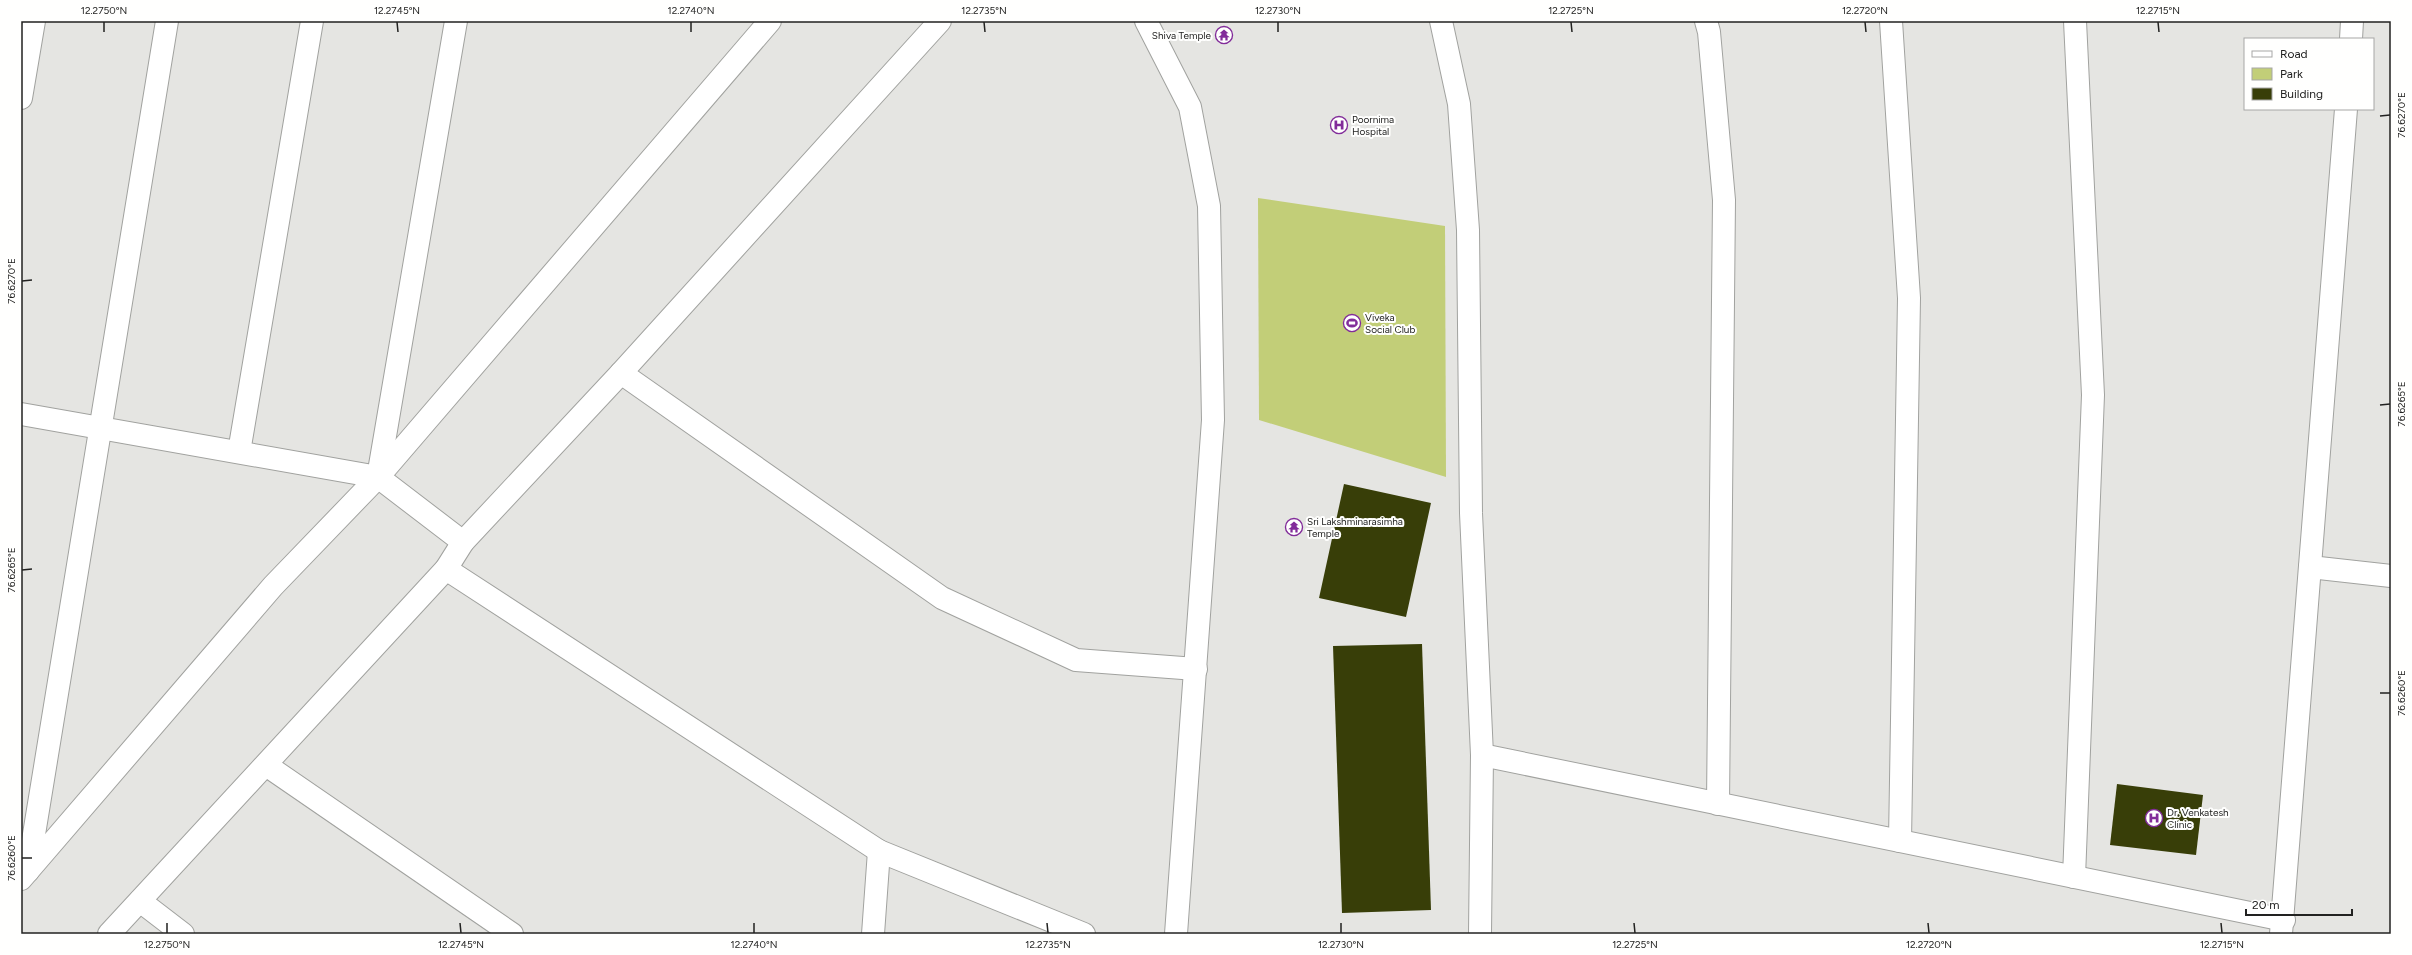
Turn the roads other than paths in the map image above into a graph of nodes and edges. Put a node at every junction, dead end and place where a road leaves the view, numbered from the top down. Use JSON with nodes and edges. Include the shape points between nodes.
{"nodes":[{"id":1,"x":34,"y":21,"type":"edge"},
{"id":2,"x":167,"y":21,"type":"edge"},
{"id":3,"x":312,"y":21,"type":"edge"},
{"id":4,"x":456,"y":21,"type":"edge"},
{"id":5,"x":770,"y":21,"type":"edge"},
{"id":6,"x":940,"y":21,"type":"edge"},
{"id":7,"x":1146,"y":21,"type":"edge"},
{"id":8,"x":1441,"y":21,"type":"edge"},
{"id":9,"x":1706,"y":21,"type":"edge"},
{"id":10,"x":1891,"y":21,"type":"edge"},
{"id":11,"x":2075,"y":21,"type":"edge"},
{"id":12,"x":2352,"y":21,"type":"edge"},
{"id":13,"x":2351,"y":38,"type":"edge"},
{"id":14,"x":21,"y":98,"type":"edge"},
{"id":15,"x":2346,"y":110,"type":"edge"},
{"id":16,"x":621,"y":373,"type":"junction"},
{"id":17,"x":21,"y":414,"type":"edge"},
{"id":18,"x":101,"y":428,"type":"junction"},
{"id":19,"x":239,"y":452,"type":"junction"},
{"id":20,"x":378,"y":477,"type":"junction"},
{"id":21,"x":463,"y":542,"type":"junction"},
{"id":22,"x":2310,"y":567,"type":"junction"},
{"id":23,"x":446,"y":569,"type":"junction"},
{"id":24,"x":2391,"y":576,"type":"edge"},
{"id":25,"x":1196,"y":669,"type":"junction"},
{"id":26,"x":1482,"y":755,"type":"junction"},
{"id":27,"x":266,"y":765,"type":"junction"},
{"id":28,"x":1718,"y":804,"type":"junction"},
{"id":29,"x":1900,"y":841,"type":"junction"},
{"id":30,"x":879,"y":851,"type":"junction"},
{"id":31,"x":25,"y":875,"type":"edge"},
{"id":32,"x":2074,"y":877,"type":"junction"},
{"id":33,"x":140,"y":901,"type":"junction"},
{"id":34,"x":2283,"y":927,"type":"edge"},
{"id":35,"x":109,"y":934,"type":"edge"},
{"id":36,"x":183,"y":934,"type":"edge"},
{"id":37,"x":512,"y":934,"type":"edge"},
{"id":38,"x":873,"y":934,"type":"edge"},
{"id":39,"x":1084,"y":934,"type":"edge"},
{"id":40,"x":1176,"y":934,"type":"edge"},
{"id":41,"x":1480,"y":934,"type":"edge"}],
"edges":[{"from":1,"to":14,"type":"street"},
{"from":2,"to":18,"type":"street"},
{"from":3,"to":19,"type":"street"},
{"from":4,"to":20,"type":"street"},
{"from":5,"to":20,"type":"street"},
{"from":6,"to":16,"type":"street"},
{"from":7,"to":25,"type":"street","via":[[1190,107],[1209,206],[1213,420]]},
{"from":8,"to":26,"type":"street","via":[[1459,104],[1468,230],[1471,513]]},
{"from":9,"to":28,"type":"street","via":[[1724,200]]},
{"from":10,"to":29,"type":"street","via":[[1909,298]]},
{"from":11,"to":32,"type":"street","via":[[2094,395]]},
{"from":12,"to":13,"type":"street"},
{"from":15,"to":22,"type":"street"},
{"from":16,"to":21,"type":"street"},
{"from":16,"to":25,"type":"street","via":[[942,598],[1076,660]]},
{"from":17,"to":18,"type":"street"},
{"from":18,"to":19,"type":"street"},
{"from":18,"to":31,"type":"street"},
{"from":19,"to":20,"type":"street"},
{"from":20,"to":21,"type":"street"},
{"from":20,"to":31,"type":"street","via":[[273,586]]},
{"from":21,"to":23,"type":"street"},
{"from":22,"to":24,"type":"street"},
{"from":22,"to":34,"type":"street","via":[[2285,873]]},
{"from":23,"to":27,"type":"street"},
{"from":23,"to":30,"type":"street"},
{"from":25,"to":40,"type":"street"},
{"from":26,"to":28,"type":"street"},
{"from":26,"to":41,"type":"street"},
{"from":27,"to":33,"type":"street"},
{"from":27,"to":37,"type":"street"},
{"from":28,"to":29,"type":"street"},
{"from":29,"to":32,"type":"street"},
{"from":30,"to":38,"type":"street"},
{"from":30,"to":39,"type":"street"},
{"from":32,"to":34,"type":"street"},
{"from":33,"to":35,"type":"street"},
{"from":33,"to":36,"type":"street"}]}
